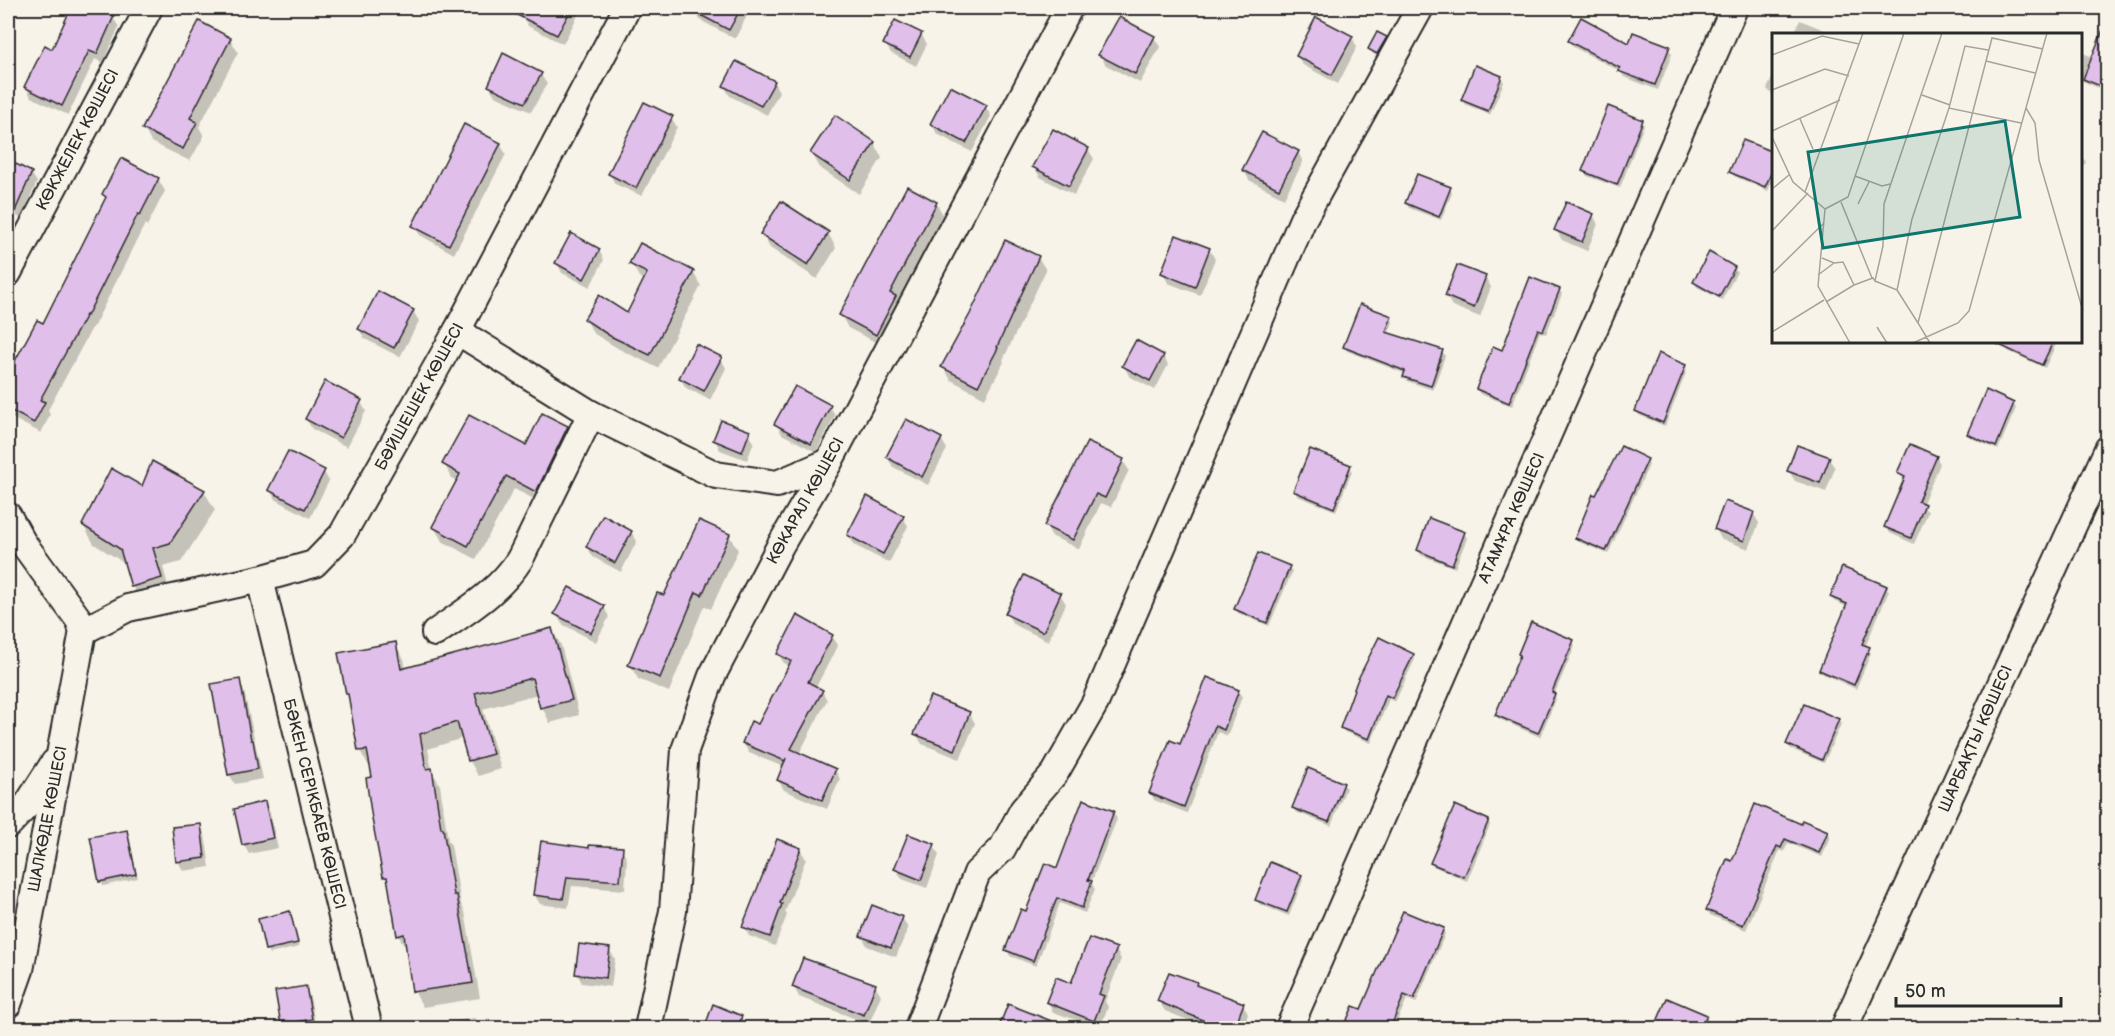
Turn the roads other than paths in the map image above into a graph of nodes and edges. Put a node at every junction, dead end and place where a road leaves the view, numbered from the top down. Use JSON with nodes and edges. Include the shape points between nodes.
{"nodes":[{"id":1,"x":149,"y":8,"type":"edge"},
{"id":2,"x":627,"y":8,"type":"edge"},
{"id":3,"x":1069,"y":8,"type":"edge"},
{"id":4,"x":1420,"y":8,"type":"edge"},
{"id":5,"x":1734,"y":8,"type":"edge"},
{"id":6,"x":8,"y":273,"type":"edge"},
{"id":7,"x":456,"y":331,"type":"junction"},
{"id":8,"x":591,"y":414,"type":"junction"},
{"id":9,"x":2108,"y":449,"type":"edge"},
{"id":10,"x":829,"y":462,"type":"junction"},
{"id":11,"x":8,"y":516,"type":"edge"},
{"id":12,"x":260,"y":579,"type":"junction"},
{"id":13,"x":83,"y":632,"type":"junction"},
{"id":14,"x":435,"y":633,"type":"dead end"},
{"id":15,"x":61,"y":753,"type":"junction"},
{"id":16,"x":8,"y":825,"type":"edge"},
{"id":17,"x":8,"y":1004,"type":"edge"},
{"id":18,"x":369,"y":1029,"type":"edge"},
{"id":19,"x":648,"y":1029,"type":"edge"},
{"id":20,"x":918,"y":1029,"type":"edge"},
{"id":21,"x":1289,"y":1029,"type":"edge"},
{"id":22,"x":1844,"y":1029,"type":"edge"}],
"edges":[{"from":1,"to":6,"type":"street","name":"КӨКЖЕЛЕК КӨШЕСІ"},
{"from":2,"to":7,"type":"street","name":"БӘЙШЕШЕК КӨШЕСІ"},
{"from":3,"to":10,"type":"street","name":"КӨКАРАЛ КӨШЕСІ"},
{"from":4,"to":20,"type":"street","via":[[1303,219],[1095,703],[1055,773],[1023,810],[1002,849],[976,873]]},
{"from":5,"to":21,"type":"street","name":"АТАМҰРА КӨШЕСІ"},
{"from":7,"to":8,"type":"street"},
{"from":7,"to":12,"type":"street","name":"БӘЙШЕШЕК КӨШЕСІ","via":[[342,535],[314,564]]},
{"from":8,"to":10,"type":"street","via":[[716,475],[777,484]]},
{"from":8,"to":14,"type":"street","via":[[510,575],[495,591]]},
{"from":9,"to":22,"type":"street","name":"ШАРБАҚТЫ КӨШЕСІ"},
{"from":10,"to":19,"type":"street","name":"КӨКАРАЛ КӨШЕСІ","via":[[712,676],[685,750],[673,911]]},
{"from":11,"to":13,"type":"street","via":[[79,620]]},
{"from":12,"to":13,"type":"street","name":"БӘЙШЕШЕК КӨШЕСІ","via":[[128,608]]},
{"from":12,"to":18,"type":"street","name":"БӘКЕН СЕРІКБАЕВ КӨШЕСІ"},
{"from":13,"to":15,"type":"street","name":"ШАЛКӨДЕ КӨШЕСІ"},
{"from":15,"to":16,"type":"street","via":[[27,805]]},
{"from":15,"to":17,"type":"street","name":"ШАЛКӨДЕ КӨШЕСІ","via":[[20,970]]}]}
